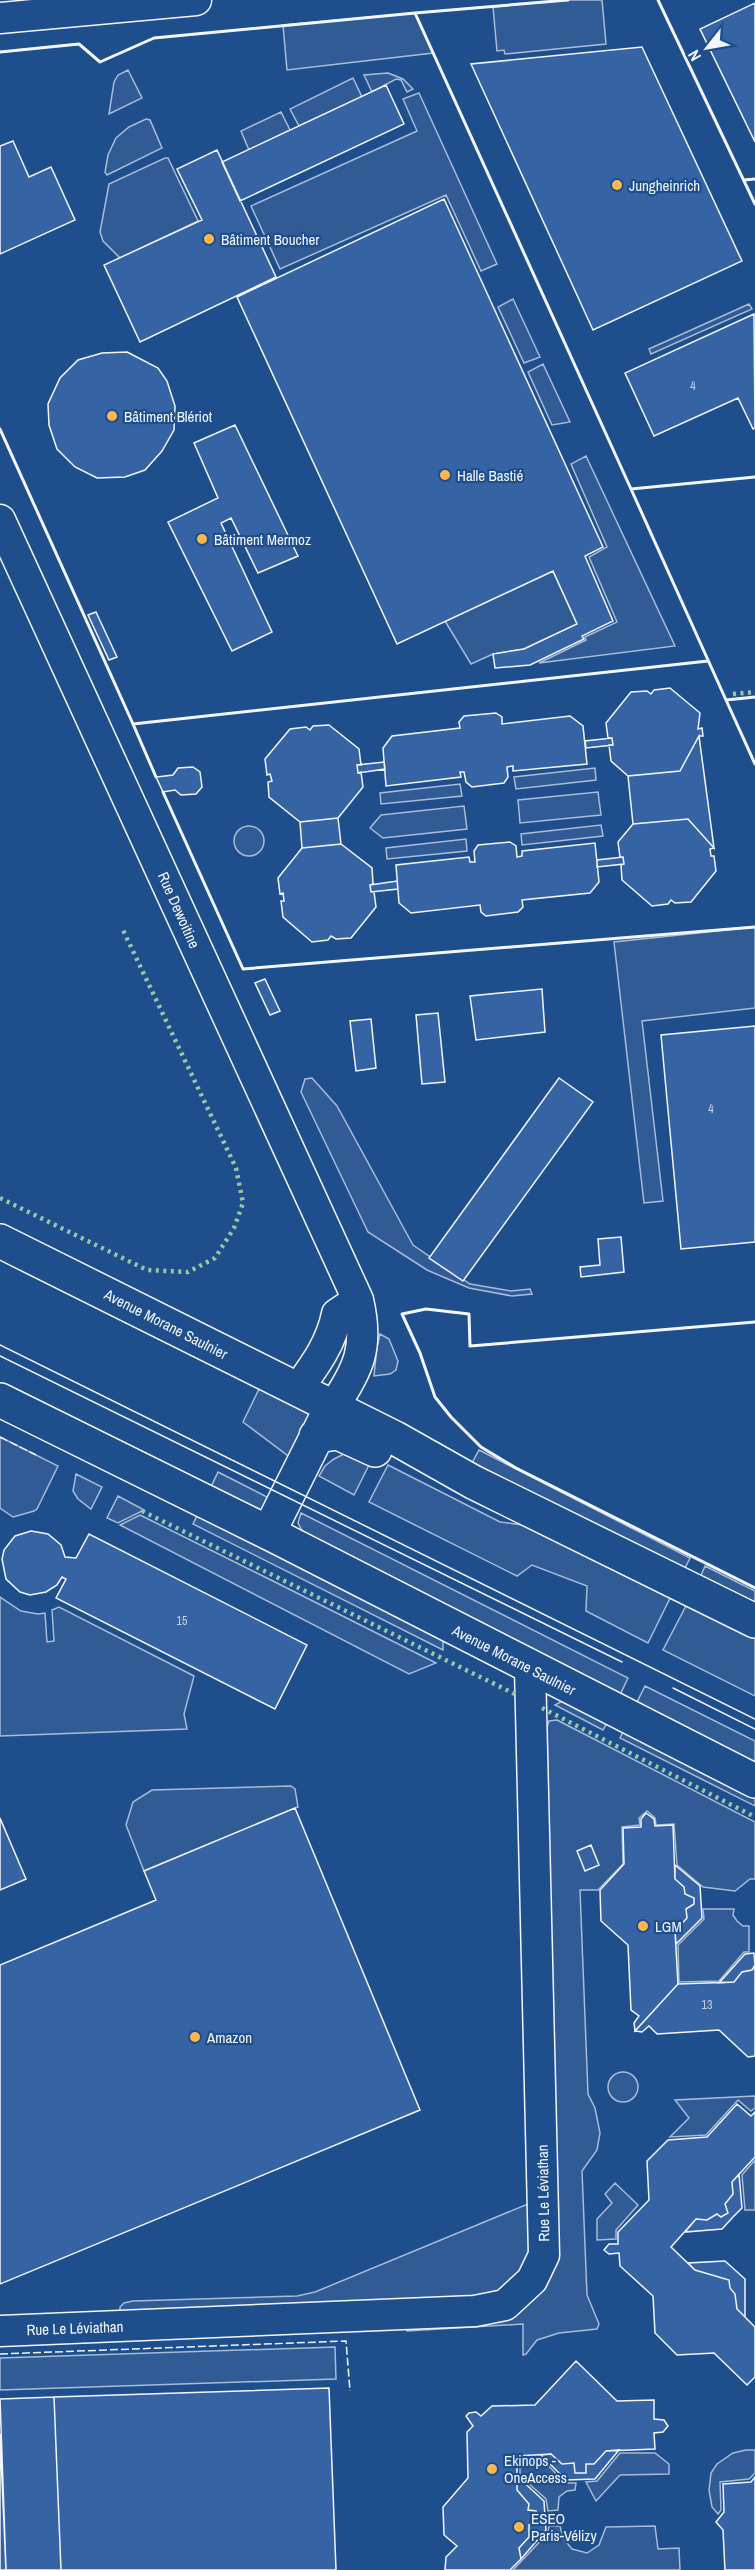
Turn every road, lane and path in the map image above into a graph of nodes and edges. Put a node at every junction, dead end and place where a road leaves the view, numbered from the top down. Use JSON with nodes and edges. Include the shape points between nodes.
{"nodes":[{"id":1,"x":196,"y":0,"type":"edge"},
{"id":2,"x":0,"y":18,"type":"edge"},
{"id":3,"x":0,"y":520,"type":"edge"},
{"id":4,"x":0,"y":1241,"type":"edge"},
{"id":5,"x":358,"y":1300,"type":"junction"},
{"id":6,"x":297,"y":1390,"type":"junction"},
{"id":7,"x":0,"y":1400,"type":"edge"},
{"id":8,"x":333,"y":1407,"type":"junction"},
{"id":9,"x":316,"y":1436,"type":"junction"},
{"id":10,"x":473,"y":1482,"type":"junction"},
{"id":11,"x":275,"y":1536,"type":"junction"},
{"id":12,"x":755,"y":1621,"type":"edge"},
{"id":13,"x":530,"y":1668,"type":"junction"},
{"id":14,"x":755,"y":1781,"type":"edge"},
{"id":15,"x":0,"y":2331,"type":"edge"}],
"edges":[{"from":1,"to":2,"type":"street"},
{"from":3,"to":5,"type":"street","name":"Rue Dewoitine"},
{"from":4,"to":6,"type":"main road","name":"Avenue Morane Saulnier"},
{"from":5,"to":6,"type":"street","via":[[338,1314],[320,1359]]},
{"from":5,"to":8,"type":"street","name":"Rue Dewoitine","via":[[363,1347],[354,1376]]},
{"from":6,"to":8,"type":"main road","name":"Avenue Morane Saulnier"},
{"from":7,"to":11,"type":"main road","name":"Avenue Morane Saulnier"},
{"from":8,"to":9,"type":"main road"},
{"from":8,"to":10,"type":"main road","name":"Avenue Morane Saulnier"},
{"from":9,"to":10,"type":"main road","via":[[338,1433],[447,1486]]},
{"from":9,"to":11,"type":"main road","via":[[274,1522]]},
{"from":10,"to":12,"type":"main road","name":"Avenue Morane Saulnier"},
{"from":11,"to":13,"type":"main road","name":"Avenue Morane Saulnier"},
{"from":13,"to":14,"type":"main road","name":"Avenue Morane Saulnier"},
{"from":13,"to":15,"type":"street","name":"Rue Le Léviathan","via":[[544,2255],[532,2280],[505,2305],[475,2311]]}]}
